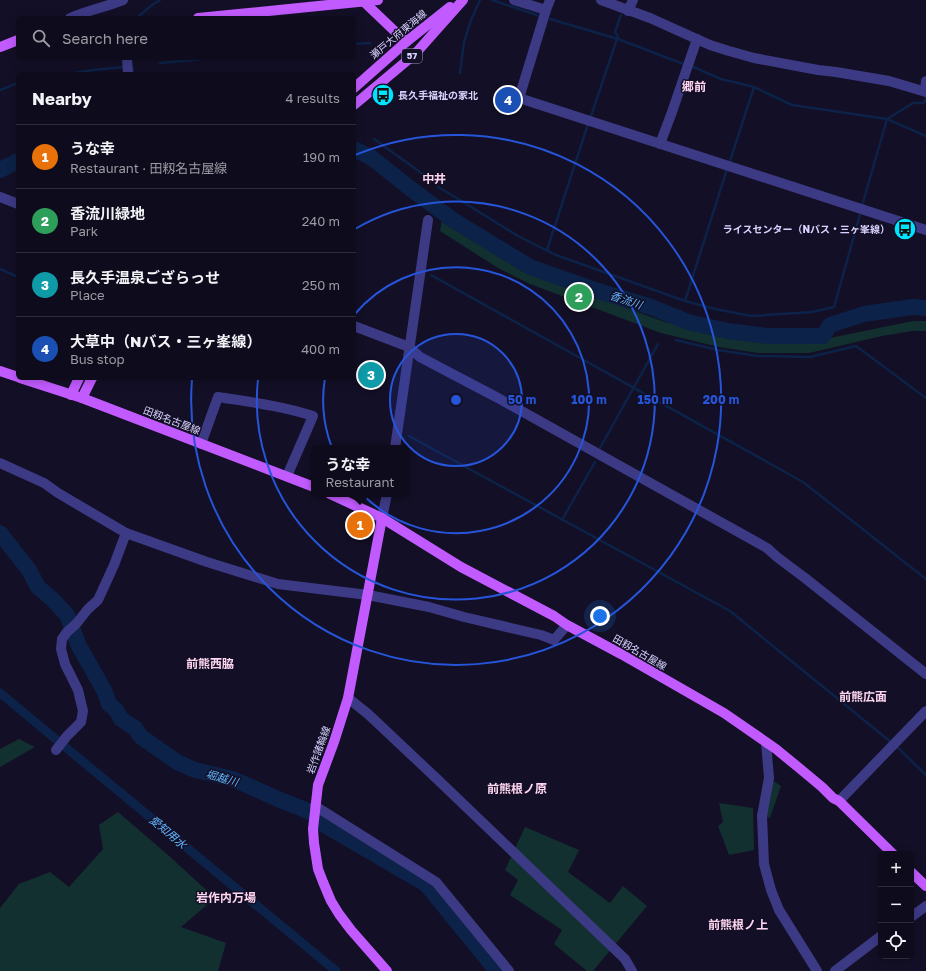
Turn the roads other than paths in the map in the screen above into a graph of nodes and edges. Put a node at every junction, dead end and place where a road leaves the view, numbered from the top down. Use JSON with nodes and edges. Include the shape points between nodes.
{"nodes":[{"id":1,"x":123,"y":0,"type":"edge"},
{"id":2,"x":378,"y":0,"type":"edge"},
{"id":3,"x":459,"y":0,"type":"edge"},
{"id":4,"x":463,"y":0,"type":"edge"},
{"id":5,"x":514,"y":0,"type":"edge"},
{"id":6,"x":601,"y":0,"type":"edge"},
{"id":7,"x":633,"y":0,"type":"edge"},
{"id":8,"x":363,"y":1,"type":"junction"},
{"id":9,"x":548,"y":5,"type":"edge"},
{"id":10,"x":628,"y":11,"type":"junction"},
{"id":11,"x":75,"y":16,"type":"edge"},
{"id":12,"x":217,"y":16,"type":"edge"},
{"id":13,"x":697,"y":39,"type":"junction"},
{"id":14,"x":16,"y":41,"type":"edge"},
{"id":15,"x":406,"y":42,"type":"junction"},
{"id":16,"x":0,"y":46,"type":"edge"},
{"id":17,"x":127,"y":60,"type":"edge"},
{"id":18,"x":128,"y":72,"type":"edge"},
{"id":19,"x":356,"y":86,"type":"edge"},
{"id":20,"x":926,"y":88,"type":"edge"},
{"id":21,"x":356,"y":103,"type":"edge"},
{"id":22,"x":660,"y":144,"type":"junction"},
{"id":23,"x":0,"y":197,"type":"edge"},
{"id":24,"x":16,"y":203,"type":"edge"},
{"id":25,"x":428,"y":220,"type":"dead end"},
{"id":26,"x":926,"y":230,"type":"edge"},
{"id":27,"x":356,"y":327,"type":"edge"},
{"id":28,"x":409,"y":347,"type":"junction"},
{"id":29,"x":0,"y":371,"type":"edge"},
{"id":30,"x":16,"y":377,"type":"edge"},
{"id":31,"x":25,"y":380,"type":"edge"},
{"id":32,"x":78,"y":380,"type":"edge"},
{"id":33,"x":91,"y":380,"type":"edge"},
{"id":34,"x":71,"y":395,"type":"junction"},
{"id":35,"x":82,"y":398,"type":"junction"},
{"id":36,"x":201,"y":444,"type":"junction"},
{"id":37,"x":395,"y":445,"type":"edge"},
{"id":38,"x":0,"y":463,"type":"edge"},
{"id":39,"x":287,"y":476,"type":"junction"},
{"id":40,"x":311,"y":486,"type":"edge"},
{"id":41,"x":336,"y":497,"type":"edge"},
{"id":42,"x":386,"y":497,"type":"edge"},
{"id":43,"x":382,"y":518,"type":"junction"},
{"id":44,"x":126,"y":533,"type":"junction"},
{"id":45,"x":368,"y":595,"type":"junction"},
{"id":46,"x":567,"y":625,"type":"junction"},
{"id":47,"x":926,"y":674,"type":"edge"},
{"id":48,"x":348,"y":698,"type":"junction"},
{"id":49,"x":926,"y":711,"type":"edge"},
{"id":50,"x":766,"y":742,"type":"junction"},
{"id":51,"x":56,"y":750,"type":"dead end"},
{"id":52,"x":839,"y":801,"type":"junction"},
{"id":53,"x":315,"y":806,"type":"junction"},
{"id":54,"x":890,"y":851,"type":"edge"},
{"id":55,"x":914,"y":875,"type":"edge"},
{"id":56,"x":926,"y":886,"type":"edge"},
{"id":57,"x":926,"y":906,"type":"edge"},
{"id":58,"x":914,"y":915,"type":"edge"},
{"id":59,"x":878,"y":938,"type":"edge"},
{"id":60,"x":387,"y":971,"type":"edge"},
{"id":61,"x":509,"y":971,"type":"edge"},
{"id":62,"x":632,"y":971,"type":"edge"},
{"id":63,"x":817,"y":971,"type":"edge"},
{"id":64,"x":835,"y":971,"type":"edge"}],
"edges":[{"from":1,"to":11,"type":"street"},
{"from":2,"to":8,"type":"main road"},
{"from":3,"to":15,"type":"main road","name":"瀬戸大府東海線","number":"57"},
{"from":4,"to":21,"type":"main road","name":"瀬戸大府東海線","number":"57","via":[[415,54]]},
{"from":5,"to":9,"type":"street"},
{"from":6,"to":10,"type":"street"},
{"from":7,"to":10,"type":"street"},
{"from":8,"to":12,"type":"main road"},
{"from":8,"to":15,"type":"main road"},
{"from":9,"to":22,"type":"street","via":[[519,98]]},
{"from":10,"to":13,"type":"street"},
{"from":13,"to":20,"type":"street","via":[[754,58]]},
{"from":13,"to":22,"type":"street"},
{"from":14,"to":16,"type":"main road"},
{"from":15,"to":19,"type":"main road","name":"瀬戸大府東海線","number":"57"},
{"from":17,"to":18,"type":"street"},
{"from":22,"to":26,"type":"street"},
{"from":23,"to":24,"type":"street"},
{"from":25,"to":28,"type":"street"},
{"from":27,"to":28,"type":"street"},
{"from":28,"to":37,"type":"street"},
{"from":28,"to":47,"type":"street","via":[[420,357],[767,548]]},
{"from":29,"to":30,"type":"main road","name":"田籾名古屋線"},
{"from":31,"to":34,"type":"main road","name":"田籾名古屋線"},
{"from":32,"to":34,"type":"main road"},
{"from":33,"to":35,"type":"main road"},
{"from":34,"to":35,"type":"main road","name":"田籾名古屋線"},
{"from":35,"to":36,"type":"main road","name":"田籾名古屋線"},
{"from":36,"to":39,"type":"main road","name":"田籾名古屋線"},
{"from":36,"to":39,"type":"street","via":[[218,397],[279,407],[314,416]]},
{"from":38,"to":44,"type":"street","via":[[44,484]]},
{"from":39,"to":40,"type":"main road","name":"田籾名古屋線"},
{"from":41,"to":43,"type":"main road","name":"田籾名古屋線"},
{"from":42,"to":43,"type":"street"},
{"from":43,"to":45,"type":"main road","name":"岩作諸輪線"},
{"from":43,"to":46,"type":"main road","name":"田籾名古屋線","via":[[461,567]]},
{"from":44,"to":45,"type":"street","via":[[278,584]]},
{"from":44,"to":51,"type":"street","via":[[98,600],[62,639],[61,649],[65,664],[78,690],[84,711],[81,722]]},
{"from":45,"to":46,"type":"street","via":[[429,607],[554,640]]},
{"from":45,"to":48,"type":"main road","name":"岩作諸輪線"},
{"from":46,"to":50,"type":"main road","name":"田籾名古屋線","via":[[724,713]]},
{"from":48,"to":53,"type":"main road","name":"岩作諸輪線","via":[[318,785]]},
{"from":48,"to":62,"type":"street","via":[[436,778],[625,959]]},
{"from":49,"to":52,"type":"street"},
{"from":50,"to":52,"type":"main road","name":"田籾名古屋線"},
{"from":50,"to":63,"type":"street","via":[[769,778],[762,816],[764,864],[778,910]]},
{"from":52,"to":54,"type":"main road","name":"田籾名古屋線"},
{"from":53,"to":60,"type":"main road","name":"岩作諸輪線","via":[[313,829],[318,869],[331,901],[351,930]]},
{"from":53,"to":61,"type":"street","via":[[436,882]]},
{"from":55,"to":56,"type":"main road"},
{"from":57,"to":58,"type":"street"},
{"from":59,"to":64,"type":"street"}]}
